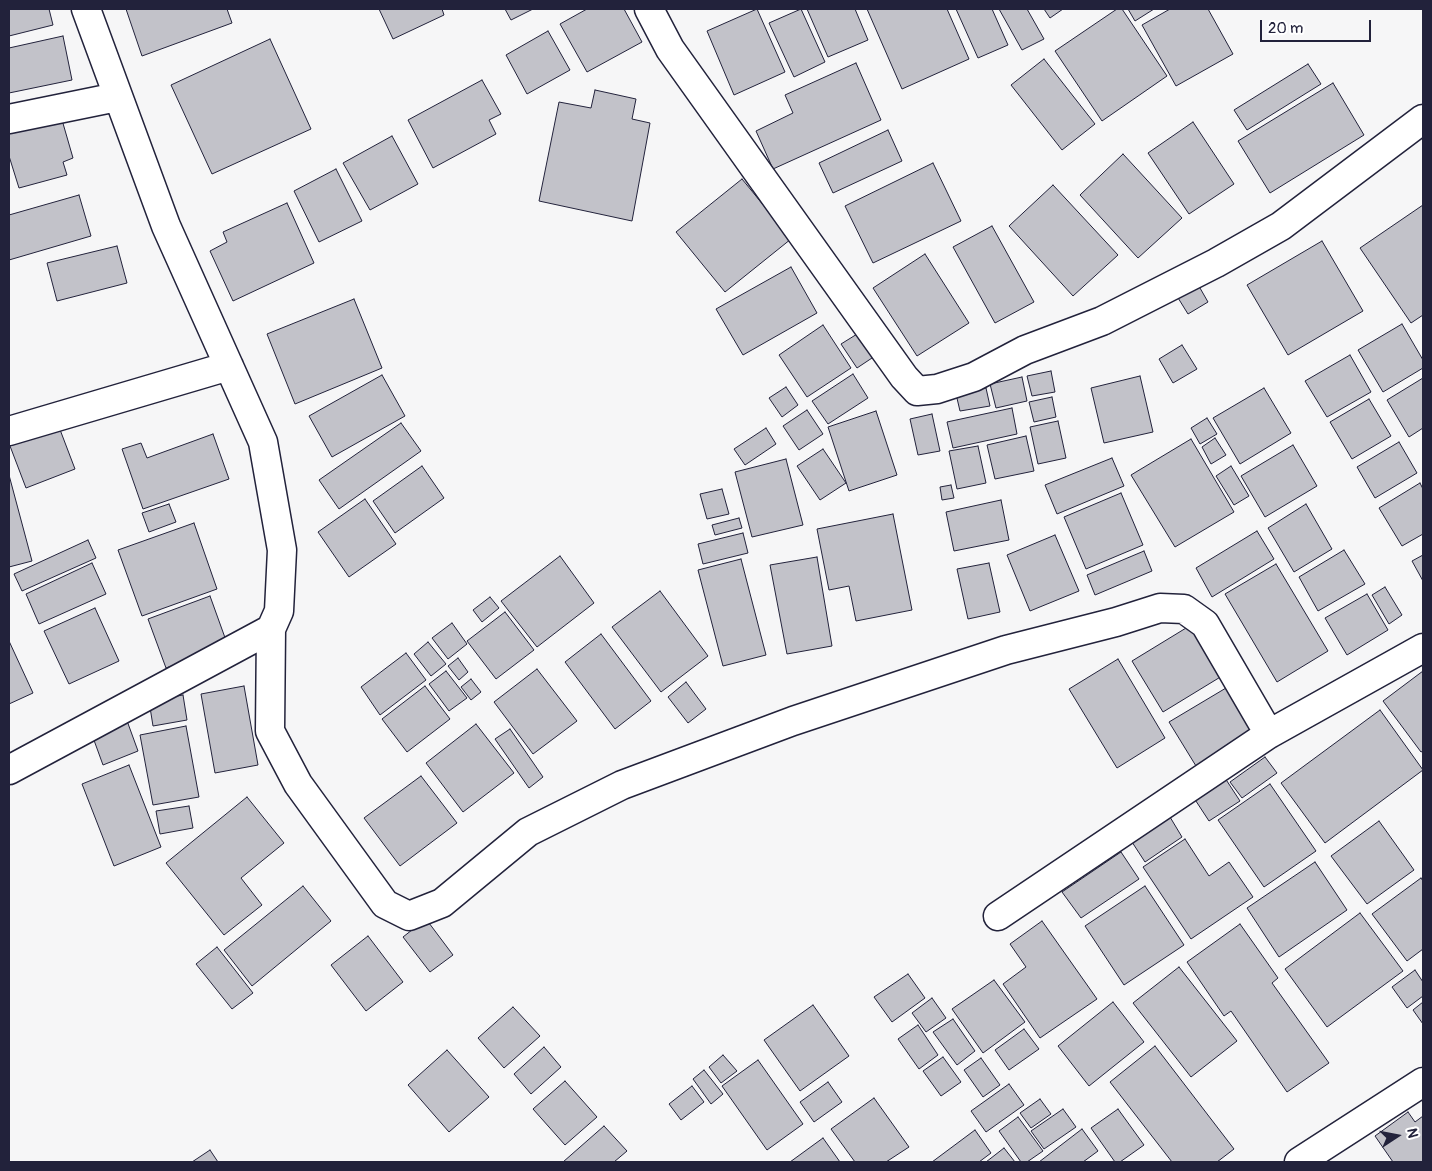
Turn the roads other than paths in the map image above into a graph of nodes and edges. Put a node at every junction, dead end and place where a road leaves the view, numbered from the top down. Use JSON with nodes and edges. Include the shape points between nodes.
{"nodes":[{"id":1,"x":86,"y":9,"type":"edge"},
{"id":2,"x":649,"y":9,"type":"edge"},
{"id":3,"x":117,"y":96,"type":"junction"},
{"id":4,"x":9,"y":119,"type":"edge"},
{"id":5,"x":1423,"y":119,"type":"edge"},
{"id":6,"x":229,"y":366,"type":"junction"},
{"id":7,"x":9,"y":431,"type":"edge"},
{"id":8,"x":270,"y":629,"type":"junction"},
{"id":9,"x":1423,"y":648,"type":"edge"},
{"id":10,"x":1269,"y":734,"type":"junction"},
{"id":11,"x":9,"y":770,"type":"edge"},
{"id":12,"x":998,"y":916,"type":"dead end"},
{"id":13,"x":1423,"y":1082,"type":"edge"},
{"id":14,"x":1298,"y":1162,"type":"edge"}],
"edges":[{"from":1,"to":3,"type":"street"},
{"from":2,"to":5,"type":"street","via":[[670,48],[904,377],[917,390],[937,389],[974,377],[1025,350],[1102,321],[1216,263],[1281,226]]},
{"from":3,"to":4,"type":"street"},
{"from":3,"to":6,"type":"street","via":[[166,226]]},
{"from":6,"to":7,"type":"street"},
{"from":6,"to":8,"type":"street","via":[[263,442],[282,550],[279,611]]},
{"from":8,"to":10,"type":"street","via":[[270,731],[298,784],[385,904],[409,916],[442,903],[528,832],[622,785],[793,721],[997,653],[1160,608],[1184,609],[1205,624]]},
{"from":8,"to":11,"type":"street"},
{"from":9,"to":10,"type":"street"},
{"from":10,"to":12,"type":"street"},
{"from":13,"to":14,"type":"street"}]}
